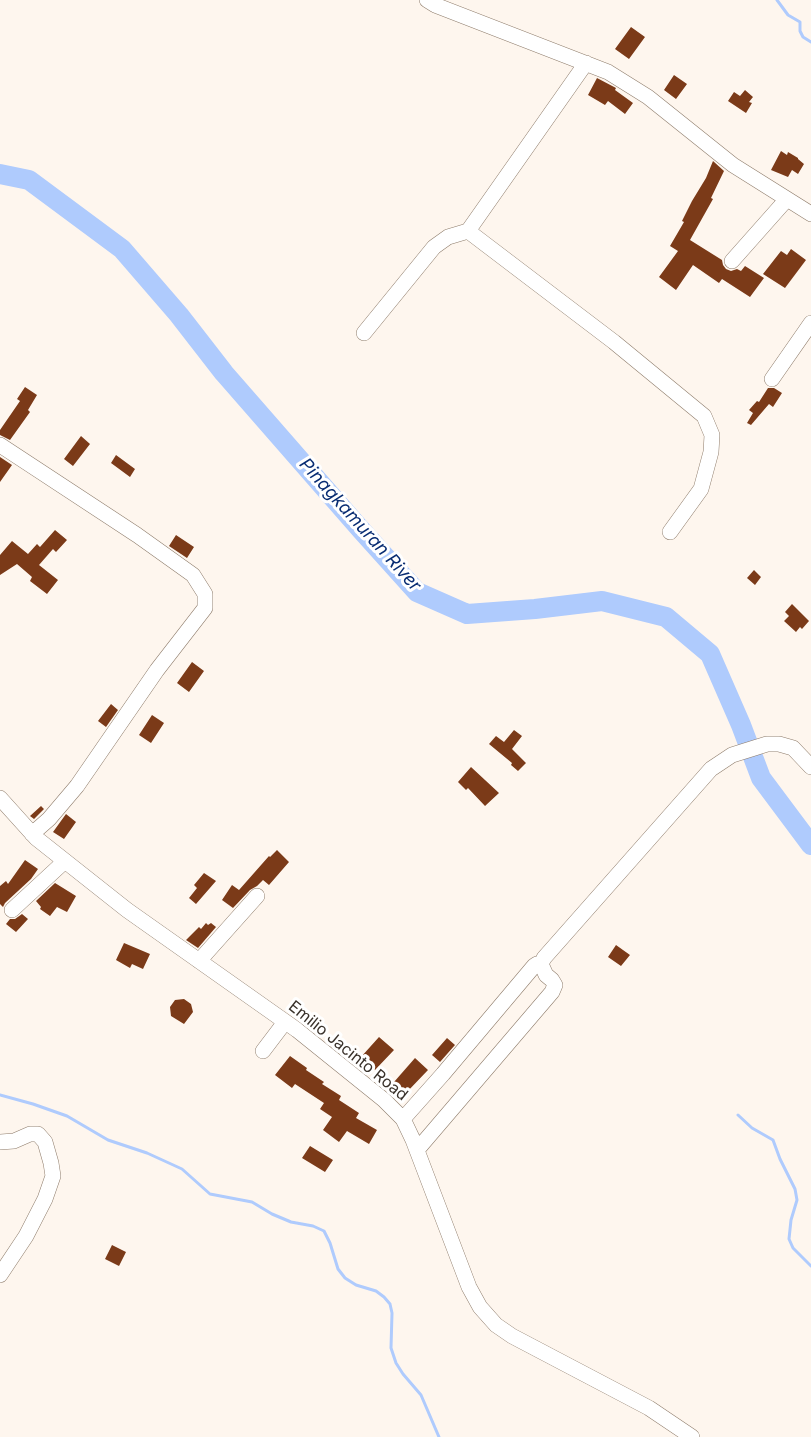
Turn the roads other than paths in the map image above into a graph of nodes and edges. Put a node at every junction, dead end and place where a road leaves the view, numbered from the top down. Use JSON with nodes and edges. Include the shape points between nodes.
{"nodes":[{"id":1,"x":427,"y":0,"type":"edge"},
{"id":2,"x":586,"y":63,"type":"junction"},
{"id":3,"x":787,"y":199,"type":"junction"},
{"id":4,"x":811,"y":214,"type":"edge"},
{"id":5,"x":468,"y":231,"type":"junction"},
{"id":6,"x":732,"y":261,"type":"dead end"},
{"id":7,"x":811,"y":323,"type":"edge"},
{"id":8,"x":364,"y":333,"type":"dead end"},
{"id":9,"x":772,"y":379,"type":"dead end"},
{"id":10,"x":0,"y":445,"type":"edge"},
{"id":11,"x":670,"y":532,"type":"dead end"},
{"id":12,"x":811,"y":767,"type":"edge"},
{"id":13,"x":0,"y":798,"type":"edge"},
{"id":14,"x":32,"y":834,"type":"junction"},
{"id":15,"x":65,"y":861,"type":"junction"},
{"id":16,"x":257,"y":896,"type":"dead end"},
{"id":17,"x":12,"y":910,"type":"dead end"},
{"id":18,"x":199,"y":961,"type":"junction"},
{"id":19,"x":541,"y":964,"type":"junction"},
{"id":20,"x":285,"y":1022,"type":"junction"},
{"id":21,"x":263,"y":1051,"type":"dead end"},
{"id":22,"x":403,"y":1119,"type":"junction"},
{"id":23,"x":0,"y":1142,"type":"edge"},
{"id":24,"x":417,"y":1150,"type":"junction"},
{"id":25,"x":0,"y":1275,"type":"edge"},
{"id":26,"x":692,"y":1437,"type":"edge"}],
"edges":[{"from":1,"to":2,"type":"street"},
{"from":2,"to":3,"type":"street","via":[[648,97],[733,165]]},
{"from":2,"to":5,"type":"street"},
{"from":3,"to":4,"type":"street"},
{"from":3,"to":6,"type":"street"},
{"from":5,"to":8,"type":"street","via":[[448,237],[434,247]]},
{"from":5,"to":11,"type":"street","via":[[704,416],[712,435],[701,489]]},
{"from":7,"to":9,"type":"street"},
{"from":10,"to":14,"type":"street","via":[[193,575],[205,594],[204,608],[77,786]]},
{"from":12,"to":19,"type":"street","via":[[793,748],[767,744],[732,755],[711,769]]},
{"from":13,"to":14,"type":"street","name":"Emilio Jacinto Road"},
{"from":14,"to":15,"type":"street","name":"Emilio Jacinto Road"},
{"from":15,"to":17,"type":"street"},
{"from":15,"to":18,"type":"street","name":"Emilio Jacinto Road"},
{"from":16,"to":18,"type":"street"},
{"from":18,"to":20,"type":"street","name":"Emilio Jacinto Road"},
{"from":19,"to":22,"type":"street","via":[[534,966]]},
{"from":19,"to":24,"type":"street","via":[[555,985],[552,992]]},
{"from":20,"to":21,"type":"street"},
{"from":20,"to":22,"type":"street","name":"Emilio Jacinto Road"},
{"from":22,"to":24,"type":"street","name":"Emilio Jacinto Road"},
{"from":23,"to":25,"type":"street","via":[[38,1134],[45,1142],[52,1176],[26,1236]]},
{"from":24,"to":26,"type":"street","name":"Emilio Jacinto Road","via":[[469,1287],[496,1325],[649,1408]]}]}
